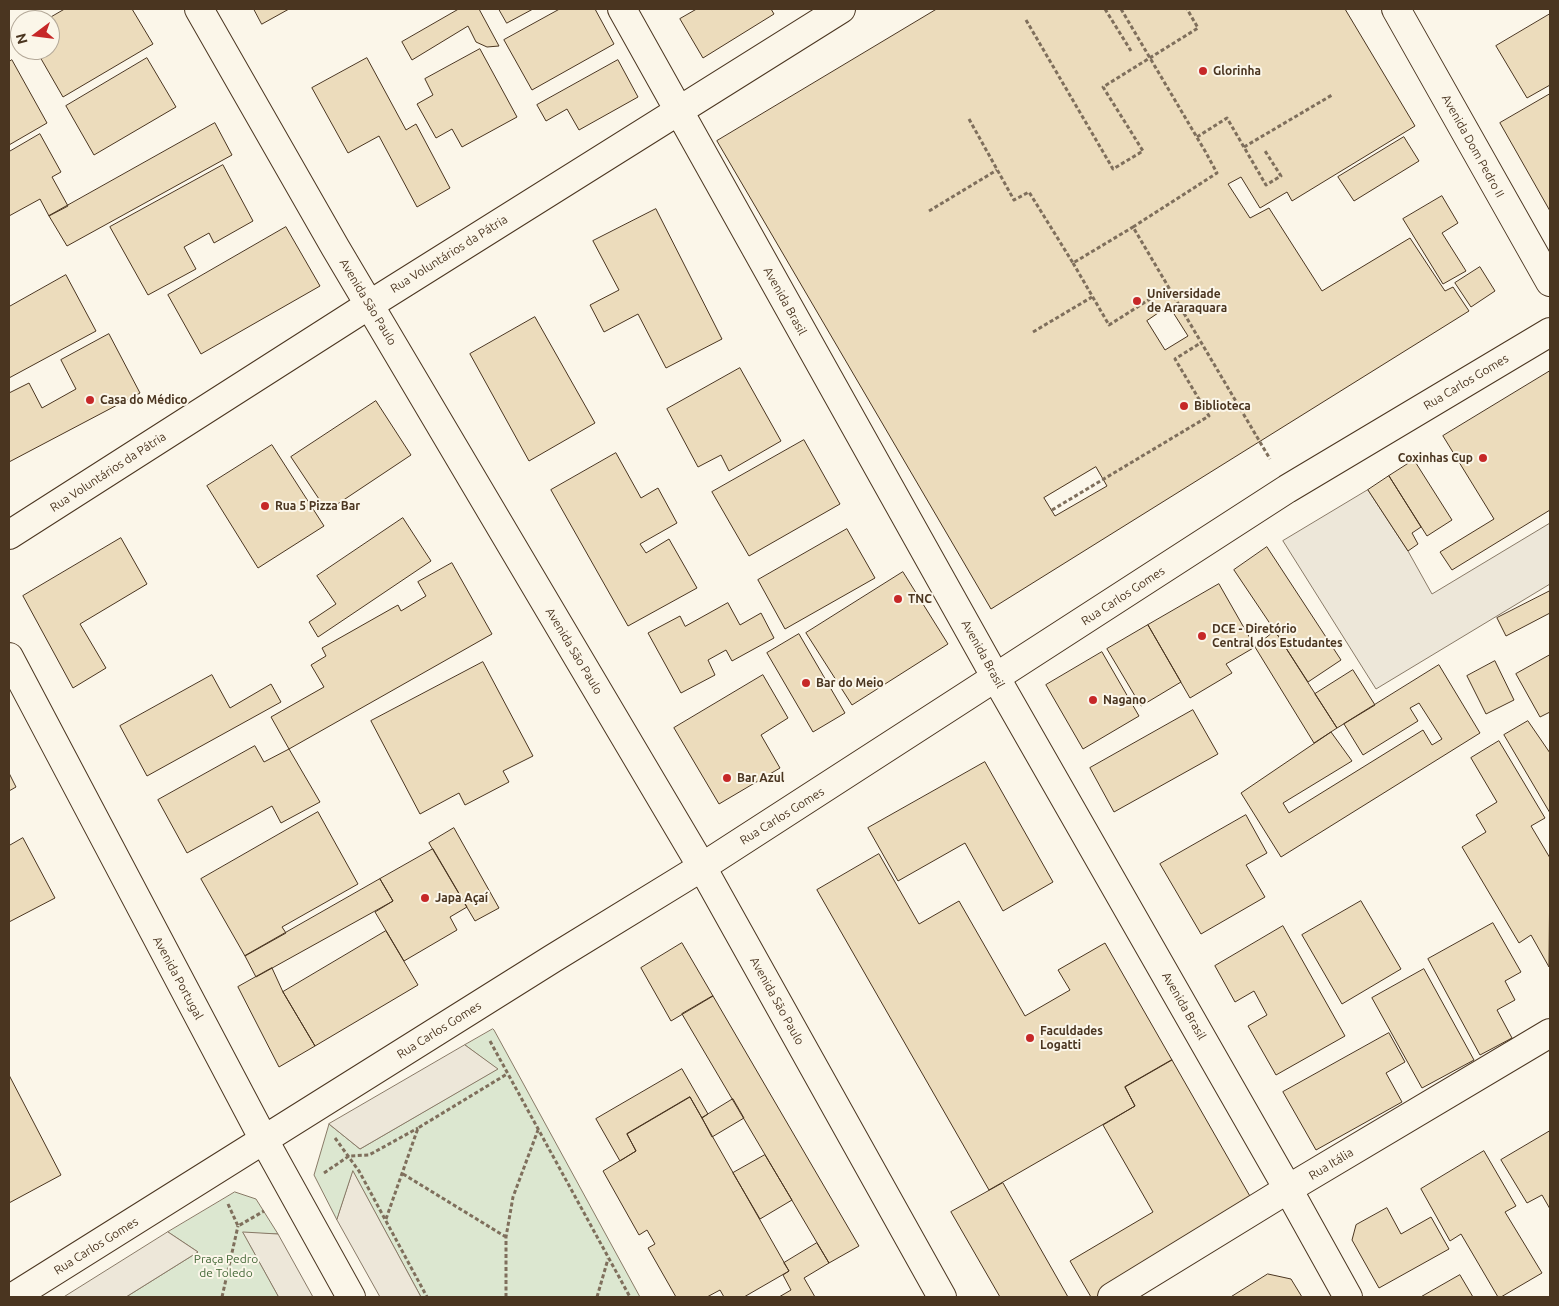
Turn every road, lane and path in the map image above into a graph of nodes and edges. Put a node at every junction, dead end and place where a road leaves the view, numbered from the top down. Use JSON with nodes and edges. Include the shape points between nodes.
{"nodes":[{"id":1,"x":199,"y":9,"type":"edge"},
{"id":2,"x":622,"y":9,"type":"edge"},
{"id":3,"x":841,"y":9,"type":"edge"},
{"id":4,"x":1105,"y":9,"type":"edge"},
{"id":5,"x":1121,"y":9,"type":"edge"},
{"id":6,"x":1187,"y":9,"type":"edge"},
{"id":7,"x":1396,"y":9,"type":"edge"},
{"id":8,"x":1026,"y":20,"type":"dead end"},
{"id":9,"x":1131,"y":51,"type":"dead end"},
{"id":10,"x":1150,"y":58,"type":"junction"},
{"id":11,"x":1332,"y":95,"type":"dead end"},
{"id":12,"x":678,"y":110,"type":"junction"},
{"id":13,"x":969,"y":119,"type":"dead end"},
{"id":14,"x":1196,"y":137,"type":"junction"},
{"id":15,"x":1244,"y":147,"type":"junction"},
{"id":16,"x":1265,"y":151,"type":"dead end"},
{"id":17,"x":997,"y":170,"type":"junction"},
{"id":18,"x":929,"y":211,"type":"dead end"},
{"id":19,"x":1133,"y":226,"type":"junction"},
{"id":20,"x":1073,"y":263,"type":"junction"},
{"id":21,"x":1550,"y":282,"type":"edge"},
{"id":22,"x":1169,"y":287,"type":"junction"},
{"id":23,"x":1092,"y":297,"type":"junction"},
{"id":24,"x":369,"y":305,"type":"junction"},
{"id":25,"x":1034,"y":332,"type":"dead end"},
{"id":26,"x":1550,"y":332,"type":"edge"},
{"id":27,"x":1202,"y":342,"type":"junction"},
{"id":28,"x":1287,"y":489,"type":"junction"},
{"id":29,"x":1052,"y":510,"type":"dead end"},
{"id":30,"x":9,"y":535,"type":"edge"},
{"id":31,"x":9,"y":657,"type":"edge"},
{"id":32,"x":996,"y":678,"type":"junction"},
{"id":33,"x":702,"y":866,"type":"junction"},
{"id":34,"x":472,"y":1009,"type":"junction"},
{"id":35,"x":1550,"y":1033,"type":"edge"},
{"id":36,"x":507,"y":1074,"type":"junction"},
{"id":37,"x":313,"y":1109,"type":"junction"},
{"id":38,"x":418,"y":1128,"type":"junction"},
{"id":39,"x":538,"y":1130,"type":"junction"},
{"id":40,"x":264,"y":1140,"type":"junction"},
{"id":41,"x":349,"y":1156,"type":"junction"},
{"id":42,"x":212,"y":1173,"type":"junction"},
{"id":43,"x":402,"y":1174,"type":"junction"},
{"id":44,"x":1288,"y":1190,"type":"junction"},
{"id":45,"x":294,"y":1194,"type":"junction"},
{"id":46,"x":385,"y":1220,"type":"junction"},
{"id":47,"x":238,"y":1226,"type":"junction"},
{"id":48,"x":506,"y":1237,"type":"junction"},
{"id":49,"x":608,"y":1258,"type":"junction"},
{"id":50,"x":13,"y":1297,"type":"edge"},
{"id":51,"x":222,"y":1297,"type":"edge"},
{"id":52,"x":351,"y":1297,"type":"edge"},
{"id":53,"x":427,"y":1297,"type":"edge"},
{"id":54,"x":506,"y":1297,"type":"edge"},
{"id":55,"x":597,"y":1297,"type":"edge"},
{"id":56,"x":630,"y":1297,"type":"edge"},
{"id":57,"x":942,"y":1297,"type":"edge"},
{"id":58,"x":1112,"y":1297,"type":"edge"},
{"id":59,"x":1348,"y":1297,"type":"edge"}],
"edges":[{"from":1,"to":24,"type":"street","name":"Avenida São Paulo"},
{"from":2,"to":12,"type":"street","name":"Avenida Brasil"},
{"from":3,"to":12,"type":"street","name":"Rua Voluntários da Pátria"},
{"from":4,"to":9,"type":"path"},
{"from":5,"to":10,"type":"path"},
{"from":6,"to":10,"type":"path","via":[[1198,28]]},
{"from":7,"to":21,"type":"street","name":"Avenida Dom Pedro II"},
{"from":8,"to":10,"type":"path","via":[[1113,169],[1143,151],[1103,87]]},
{"from":10,"to":14,"type":"path"},
{"from":11,"to":15,"type":"path"},
{"from":12,"to":24,"type":"street","name":"Rua Voluntários da Pátria"},
{"from":12,"to":32,"type":"street","name":"Avenida Brasil"},
{"from":13,"to":17,"type":"path"},
{"from":14,"to":15,"type":"path","via":[[1227,118]]},
{"from":14,"to":19,"type":"path","via":[[1217,173]]},
{"from":15,"to":16,"type":"path","via":[[1266,185],[1280,176]]},
{"from":17,"to":18,"type":"path"},
{"from":17,"to":20,"type":"path","via":[[1014,200],[1029,192]]},
{"from":19,"to":20,"type":"path"},
{"from":19,"to":22,"type":"path"},
{"from":20,"to":23,"type":"path"},
{"from":22,"to":23,"type":"path","via":[[1109,325]]},
{"from":22,"to":27,"type":"path"},
{"from":23,"to":25,"type":"path"},
{"from":24,"to":30,"type":"street","name":"Rua Voluntários da Pátria"},
{"from":24,"to":33,"type":"street","name":"Avenida São Paulo"},
{"from":26,"to":28,"type":"street","name":"Rua Carlos Gomes"},
{"from":27,"to":28,"type":"path"},
{"from":27,"to":29,"type":"path","via":[[1176,359],[1209,416]]},
{"from":28,"to":32,"type":"street","name":"Rua Carlos Gomes"},
{"from":31,"to":40,"type":"street","name":"Avenida Portugal"},
{"from":32,"to":33,"type":"street","name":"Rua Carlos Gomes"},
{"from":32,"to":44,"type":"street","name":"Avenida Brasil"},
{"from":33,"to":34,"type":"street","name":"Rua Carlos Gomes"},
{"from":33,"to":57,"type":"street","name":"Avenida São Paulo"},
{"from":34,"to":36,"type":"path"},
{"from":34,"to":37,"type":"street","name":"Rua Carlos Gomes"},
{"from":35,"to":44,"type":"street","name":"Rua Itália"},
{"from":36,"to":38,"type":"path"},
{"from":36,"to":39,"type":"path"},
{"from":37,"to":40,"type":"street","name":"Rua Carlos Gomes"},
{"from":37,"to":41,"type":"path"},
{"from":38,"to":41,"type":"path","via":[[369,1155]]},
{"from":38,"to":43,"type":"path"},
{"from":39,"to":48,"type":"path","via":[[513,1197]]},
{"from":39,"to":49,"type":"path"},
{"from":40,"to":42,"type":"street","name":"Rua Carlos Gomes"},
{"from":40,"to":45,"type":"street","name":"Avenida Portugal"},
{"from":41,"to":46,"type":"path"},
{"from":42,"to":47,"type":"path"},
{"from":42,"to":50,"type":"street","name":"Rua Carlos Gomes"},
{"from":43,"to":46,"type":"path"},
{"from":43,"to":48,"type":"path"},
{"from":44,"to":58,"type":"street","name":"Rua Itália"},
{"from":44,"to":59,"type":"street","name":"Avenida Brasil"},
{"from":45,"to":47,"type":"path"},
{"from":45,"to":52,"type":"street","name":"Avenida Portugal"},
{"from":46,"to":53,"type":"path"},
{"from":47,"to":51,"type":"path"},
{"from":48,"to":54,"type":"path"},
{"from":49,"to":55,"type":"path"},
{"from":49,"to":56,"type":"path"}]}
